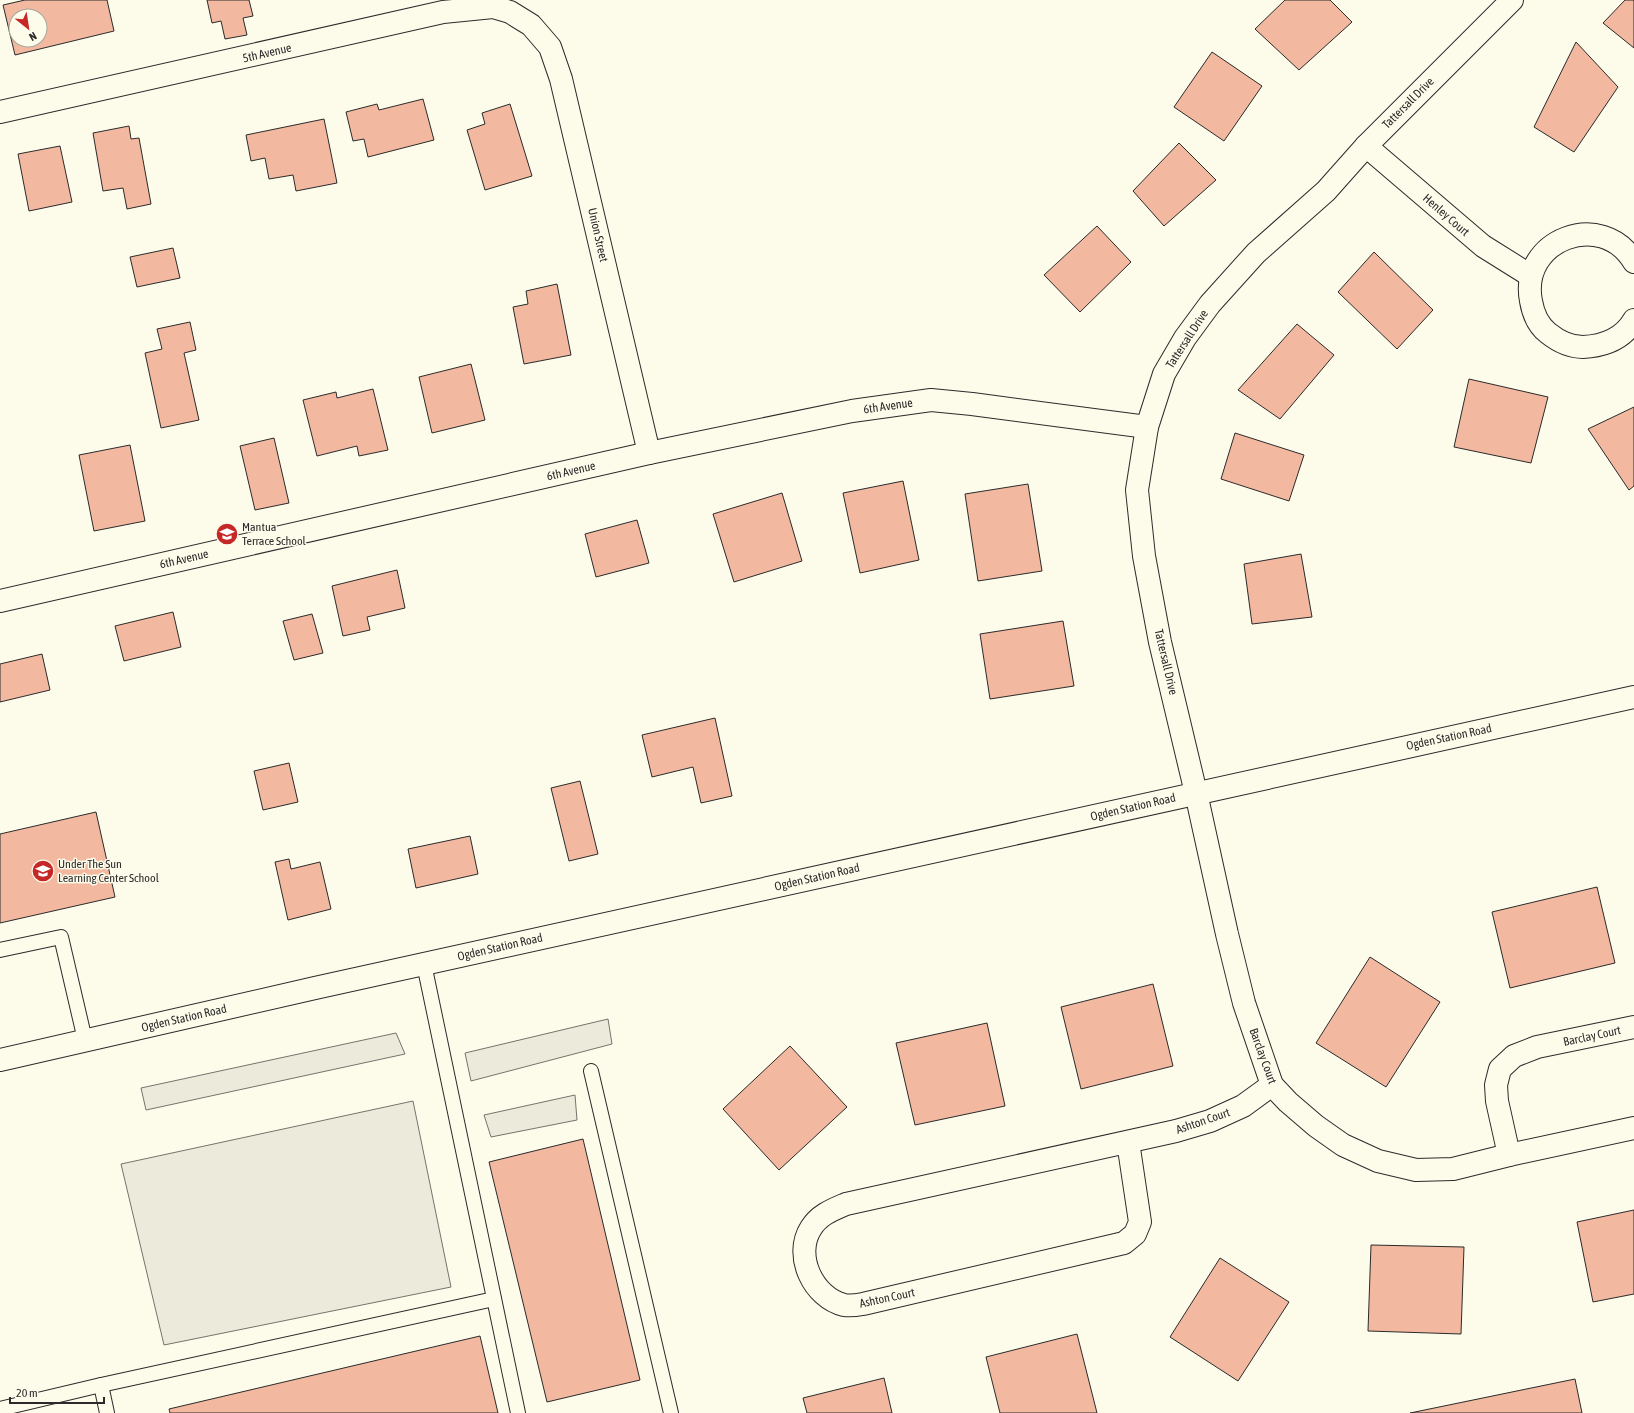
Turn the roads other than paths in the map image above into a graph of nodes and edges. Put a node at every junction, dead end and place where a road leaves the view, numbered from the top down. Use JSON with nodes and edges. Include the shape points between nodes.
{"nodes":[{"id":1,"x":1512,"y":0,"type":"edge"},
{"id":2,"x":531,"y":25,"type":"joint"},
{"id":3,"x":0,"y":112,"type":"edge"},
{"id":4,"x":1366,"y":146,"type":"junction"},
{"id":5,"x":1634,"y":262,"type":"edge"},
{"id":6,"x":1531,"y":276,"type":"junction"},
{"id":7,"x":1634,"y":320,"type":"edge"},
{"id":8,"x":1147,"y":427,"type":"junction"},
{"id":9,"x":649,"y":453,"type":"junction"},
{"id":10,"x":0,"y":601,"type":"edge"},
{"id":11,"x":1634,"y":697,"type":"edge"},
{"id":12,"x":1196,"y":793,"type":"junction"},
{"id":13,"x":0,"y":950,"type":"edge"},
{"id":14,"x":424,"y":964,"type":"junction"},
{"id":15,"x":1634,"y":1027,"type":"edge"},
{"id":16,"x":85,"y":1040,"type":"junction"},
{"id":17,"x":0,"y":1060,"type":"edge"},
{"id":18,"x":591,"y":1071,"type":"dead end"},
{"id":19,"x":1272,"y":1085,"type":"junction"},
{"id":20,"x":1634,"y":1128,"type":"edge"},
{"id":21,"x":1128,"y":1142,"type":"junction"},
{"id":22,"x":1509,"y":1154,"type":"junction"},
{"id":23,"x":494,"y":1299,"type":"junction"},
{"id":24,"x":101,"y":1386,"type":"junction"},
{"id":25,"x":0,"y":1409,"type":"edge"},
{"id":26,"x":107,"y":1413,"type":"edge"},
{"id":27,"x":518,"y":1413,"type":"edge"},
{"id":28,"x":671,"y":1413,"type":"edge"}],
"edges":[{"from":1,"to":4,"type":"street","name":"Tattersall Drive"},
{"from":2,"to":3,"type":"street","name":"5th Avenue","via":[[510,12],[493,7],[443,12]]},
{"from":2,"to":9,"type":"street","name":"Union Street","via":[[550,47],[561,79]]},
{"from":4,"to":6,"type":"street","name":"Henley Court","via":[[1483,246]]},
{"from":4,"to":8,"type":"street","name":"Tattersall Drive","via":[[1326,191],[1256,253],[1210,304],[1185,338],[1164,374]]},
{"from":5,"to":6,"type":"street","via":[[1614,241],[1596,235],[1576,235],[1558,241],[1542,254]]},
{"from":6,"to":7,"type":"street","via":[[1529,290],[1532,312],[1543,329],[1558,341],[1577,347],[1597,347],[1615,340]]},
{"from":8,"to":9,"type":"street","name":"6th Avenue","via":[[931,400],[852,411]]},
{"from":8,"to":12,"type":"street","name":"Tattersall Drive","via":[[1137,490],[1144,556],[1160,642]]},
{"from":9,"to":10,"type":"street","name":"6th Avenue"},
{"from":11,"to":12,"type":"street","name":"Ogden Station Road"},
{"from":12,"to":14,"type":"street","name":"Ogden Station Road"},
{"from":12,"to":19,"type":"street","name":"Barclay Court","via":[[1240,988]]},
{"from":13,"to":16,"type":"lane","via":[[62,937]]},
{"from":14,"to":16,"type":"street","name":"Ogden Station Road"},
{"from":14,"to":23,"type":"lane"},
{"from":15,"to":22,"type":"street","name":"Barclay Court","via":[[1537,1047],[1514,1056],[1500,1069],[1496,1085],[1497,1102]]},
{"from":16,"to":17,"type":"street","name":"Ogden Station Road"},
{"from":18,"to":28,"type":"lane"},
{"from":19,"to":21,"type":"street","name":"Ashton Court","via":[[1243,1106],[1210,1121]]},
{"from":19,"to":22,"type":"street","name":"Barclay Court","via":[[1316,1126],[1343,1145],[1378,1161],[1416,1170],[1453,1169]]},
{"from":20,"to":22,"type":"street","name":"Barclay Court"},
{"from":21,"to":21,"type":"street","name":"Ashton Court","via":[[846,1204],[831,1210],[811,1228],[805,1239],[808,1274],[817,1288],[830,1300],[846,1305],[863,1304],[1124,1243],[1135,1234],[1140,1222]]},
{"from":23,"to":24,"type":"lane"},
{"from":23,"to":27,"type":"lane"},
{"from":24,"to":25,"type":"lane"},
{"from":24,"to":26,"type":"lane"}]}
